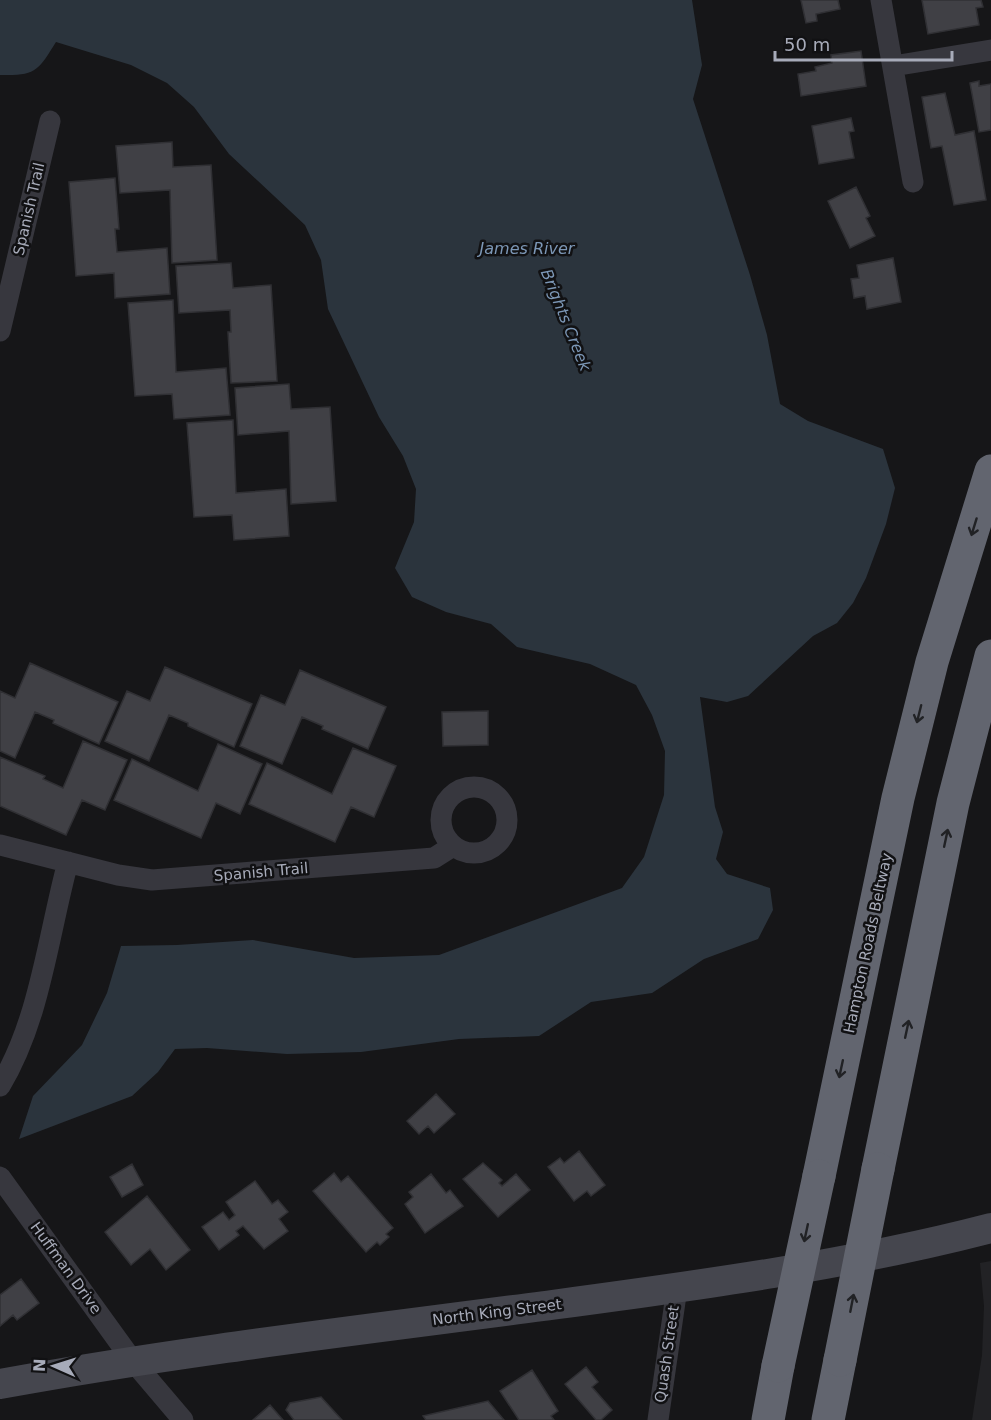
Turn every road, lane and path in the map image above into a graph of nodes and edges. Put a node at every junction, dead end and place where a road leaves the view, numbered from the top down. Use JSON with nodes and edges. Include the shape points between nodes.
{"nodes":[{"id":1,"x":881,"y":0,"type":"edge"},
{"id":2,"x":991,"y":50,"type":"edge"},
{"id":3,"x":892,"y":66,"type":"junction"},
{"id":4,"x":50,"y":122,"type":"dead end"},
{"id":5,"x":913,"y":182,"type":"dead end"},
{"id":6,"x":0,"y":331,"type":"edge"},
{"id":7,"x":991,"y":471,"type":"edge"},
{"id":8,"x":991,"y":656,"type":"edge"},
{"id":9,"x":0,"y":844,"type":"edge"},
{"id":10,"x":453,"y":846,"type":"dead end"},
{"id":11,"x":68,"y":862,"type":"junction"},
{"id":12,"x":0,"y":1086,"type":"edge"},
{"id":13,"x":0,"y":1177,"type":"edge"},
{"id":14,"x":991,"y":1228,"type":"edge"},
{"id":15,"x":677,"y":1288,"type":"junction"},
{"id":16,"x":132,"y":1360,"type":"junction"},
{"id":17,"x":0,"y":1384,"type":"edge"},
{"id":18,"x":183,"y":1420,"type":"edge"},
{"id":19,"x":658,"y":1420,"type":"edge"},
{"id":20,"x":768,"y":1420,"type":"edge"},
{"id":21,"x":828,"y":1420,"type":"edge"}],
"edges":[{"from":1,"to":3,"type":"street"},
{"from":2,"to":3,"type":"street"},
{"from":3,"to":5,"type":"street"},
{"from":4,"to":6,"type":"street","name":"Spanish Trail"},
{"from":7,"to":20,"type":"highway","name":"Hampton Roads Beltway","one_way":true,"bridge":true,"via":[[932,662],[898,798]]},
{"from":21,"to":8,"type":"highway","one_way":true,"bridge":true,"via":[[953,803]]},
{"from":9,"to":11,"type":"street","name":"Spanish Trail"},
{"from":10,"to":11,"type":"street","name":"Spanish Trail","via":[[434,858],[152,880]]},
{"from":11,"to":12,"type":"street","via":[[33,1006],[14,1064]]},
{"from":13,"to":16,"type":"street","name":"Huffman Drive"},
{"from":14,"to":15,"type":"main road","name":"North King Street","via":[[934,1243]]},
{"from":15,"to":16,"type":"main road","name":"North King Street"},
{"from":15,"to":19,"type":"street","name":"Quash Street"},
{"from":16,"to":17,"type":"main road","name":"North King Street"},
{"from":16,"to":18,"type":"street","name":"Huffman Drive"}]}
